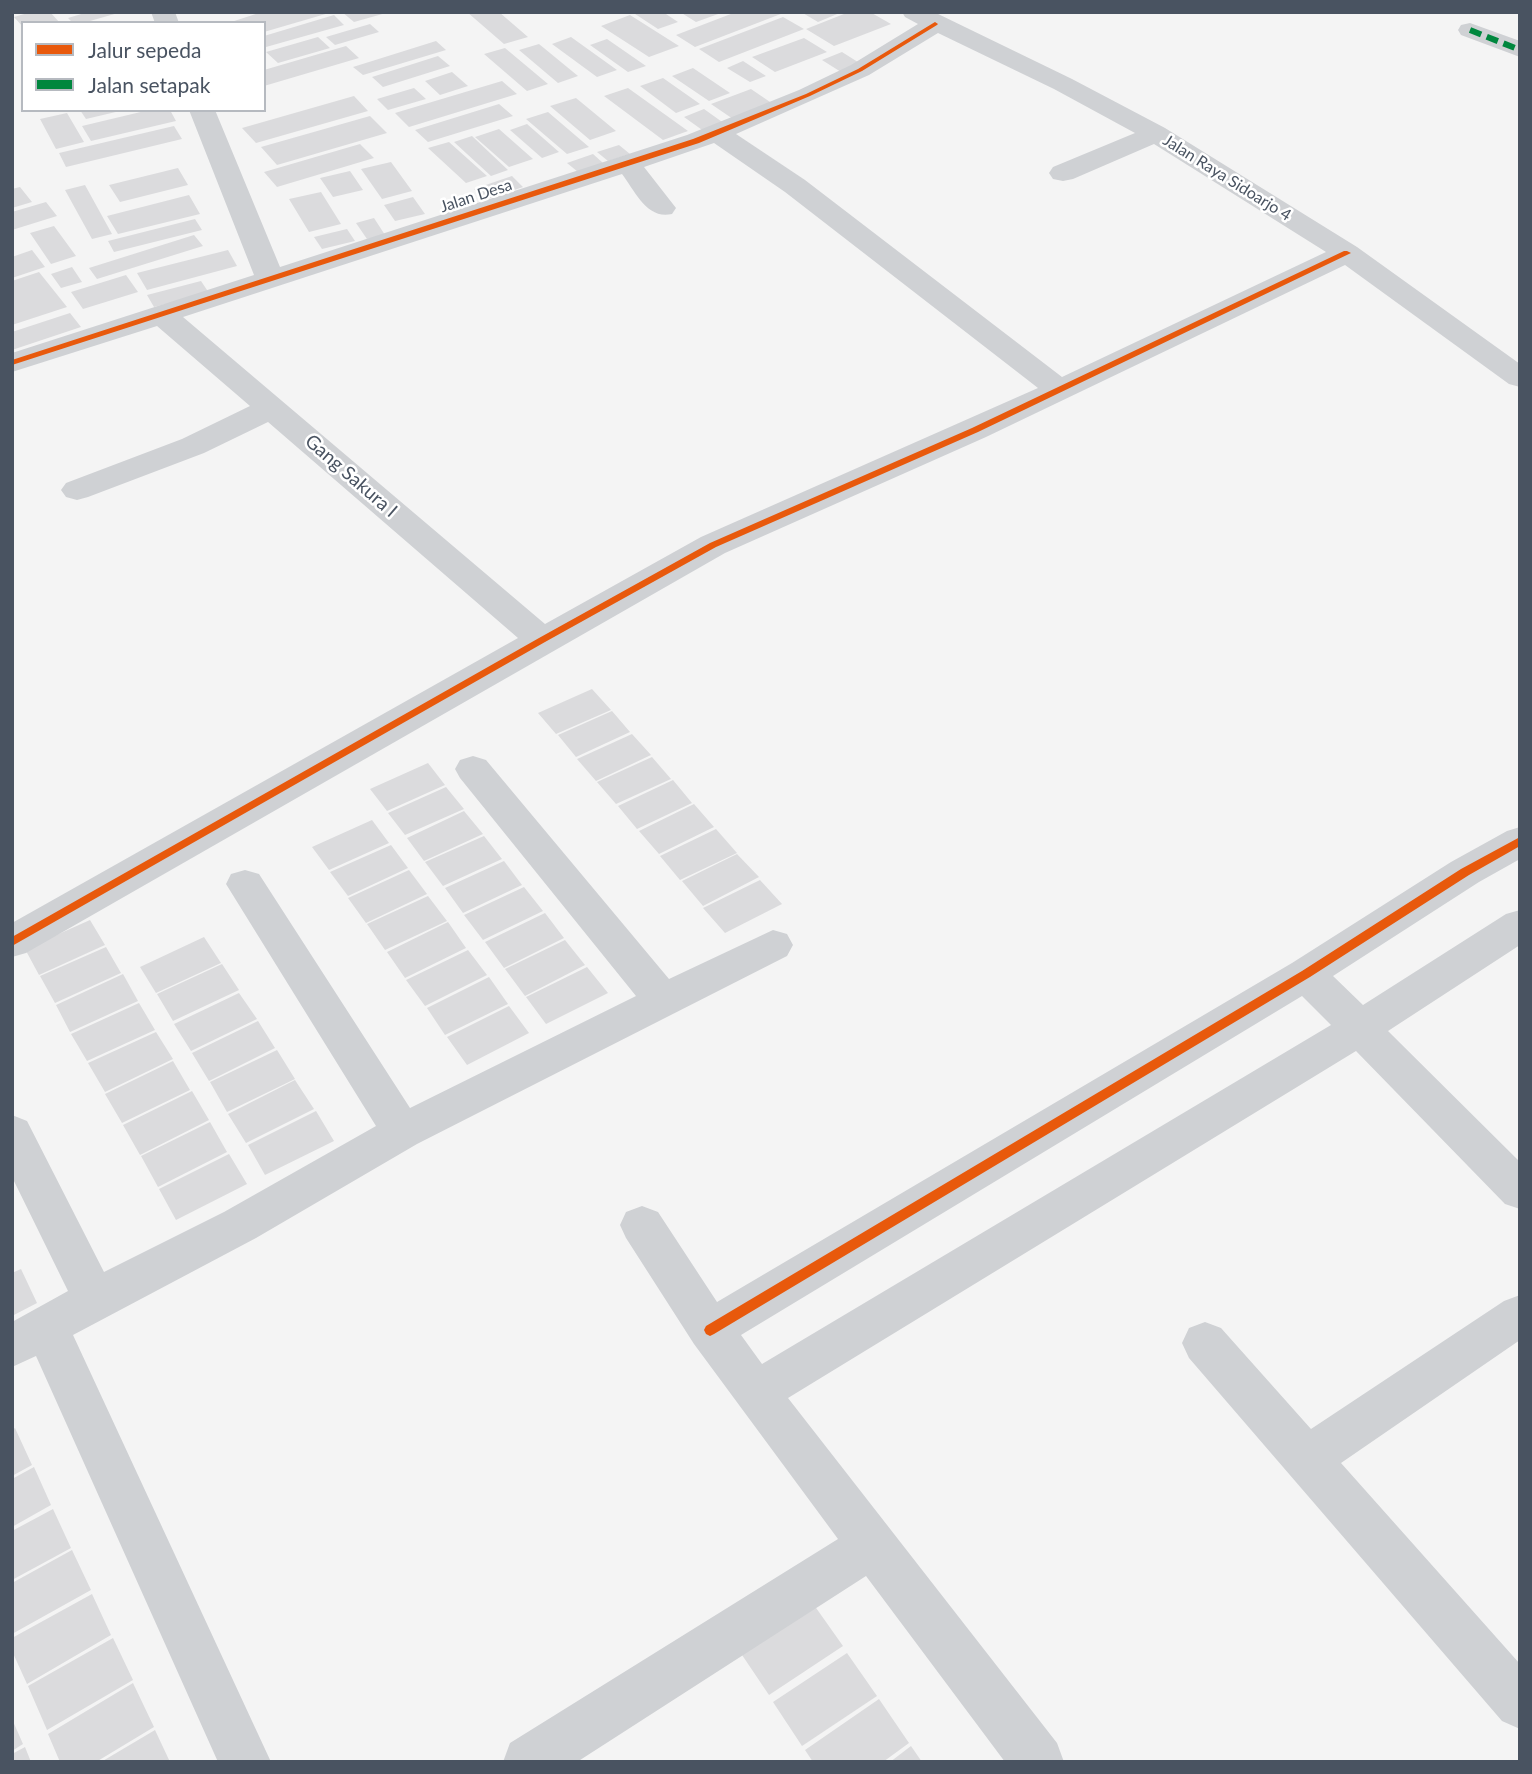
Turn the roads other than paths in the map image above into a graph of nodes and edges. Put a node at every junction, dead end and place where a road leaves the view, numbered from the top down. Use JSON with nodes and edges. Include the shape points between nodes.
{"nodes":[{"id":1,"x":930,"y":21,"type":"edge"},
{"id":2,"x":1470,"y":30,"type":"dead end"},
{"id":3,"x":1520,"y":50,"type":"edge"},
{"id":4,"x":203,"y":112,"type":"edge"},
{"id":5,"x":717,"y":132,"type":"junction"},
{"id":6,"x":1156,"y":134,"type":"junction"},
{"id":7,"x":633,"y":172,"type":"junction"},
{"id":8,"x":1063,"y":173,"type":"dead end"},
{"id":9,"x":660,"y":205,"type":"dead end"},
{"id":10,"x":1347,"y":253,"type":"junction"},
{"id":11,"x":270,"y":278,"type":"junction"},
{"id":12,"x":170,"y":323,"type":"junction"},
{"id":13,"x":1508,"y":353,"type":"edge"},
{"id":14,"x":12,"y":363,"type":"edge"},
{"id":15,"x":1520,"y":378,"type":"edge"},
{"id":16,"x":1060,"y":390,"type":"junction"},
{"id":17,"x":272,"y":408,"type":"junction"},
{"id":18,"x":77,"y":490,"type":"dead end"},
{"id":19,"x":542,"y":640,"type":"junction"},
{"id":20,"x":473,"y":769,"type":"dead end"},
{"id":21,"x":1520,"y":841,"type":"edge"},
{"id":22,"x":245,"y":884,"type":"dead end"},
{"id":23,"x":1520,"y":925,"type":"edge"},
{"id":24,"x":12,"y":942,"type":"edge"},
{"id":25,"x":773,"y":945,"type":"dead end"},
{"id":26,"x":1306,"y":974,"type":"junction"},
{"id":27,"x":664,"y":1002,"type":"junction"},
{"id":28,"x":1360,"y":1027,"type":"junction"},
{"id":29,"x":402,"y":1132,"type":"junction"},
{"id":30,"x":12,"y":1133,"type":"edge"},
{"id":31,"x":1520,"y":1191,"type":"edge"},
{"id":32,"x":642,"y":1225,"type":"dead end"},
{"id":33,"x":95,"y":1300,"type":"junction"},
{"id":34,"x":1520,"y":1315,"type":"edge"},
{"id":35,"x":710,"y":1330,"type":"junction"},
{"id":36,"x":30,"y":1337,"type":"edge"},
{"id":37,"x":1205,"y":1343,"type":"dead end"},
{"id":38,"x":756,"y":1393,"type":"junction"},
{"id":39,"x":1308,"y":1458,"type":"junction"},
{"id":40,"x":873,"y":1545,"type":"junction"},
{"id":41,"x":1520,"y":1703,"type":"edge"},
{"id":42,"x":245,"y":1762,"type":"edge"},
{"id":43,"x":530,"y":1762,"type":"edge"},
{"id":44,"x":1038,"y":1762,"type":"edge"}],
"edges":[{"from":1,"to":5,"type":"street","name":"Jalan Desa","via":[[860,70]]},
{"from":1,"to":6,"type":"street","name":"Jalan Raya Sidoarjo 4"},
{"from":2,"to":3,"type":"street"},
{"from":4,"to":11,"type":"street"},
{"from":5,"to":7,"type":"street","name":"Jalan Desa"},
{"from":5,"to":16,"type":"street"},
{"from":6,"to":8,"type":"street"},
{"from":6,"to":10,"type":"street","name":"Jalan Raya Sidoarjo 4"},
{"from":7,"to":9,"type":"street"},
{"from":7,"to":11,"type":"street","name":"Jalan Desa"},
{"from":10,"to":13,"type":"street","name":"Jalan Raya Sidoarjo 4"},
{"from":10,"to":16,"type":"street"},
{"from":11,"to":12,"type":"street","name":"Jalan Desa"},
{"from":12,"to":14,"type":"street","name":"Jalan Desa"},
{"from":12,"to":17,"type":"street","name":"Gang Sakura I"},
{"from":13,"to":15,"type":"street","name":"Jalan Raya Sidoarjo 4"},
{"from":16,"to":19,"type":"street","via":[[713,545]]},
{"from":17,"to":18,"type":"street","via":[[193,446]]},
{"from":17,"to":19,"type":"street","name":"Gang Sakura I"},
{"from":19,"to":24,"type":"street"},
{"from":20,"to":27,"type":"street"},
{"from":21,"to":26,"type":"street"},
{"from":22,"to":29,"type":"street"},
{"from":23,"to":28,"type":"street"},
{"from":25,"to":27,"type":"street"},
{"from":26,"to":28,"type":"street"},
{"from":26,"to":35,"type":"street"},
{"from":27,"to":29,"type":"street"},
{"from":28,"to":31,"type":"street"},
{"from":28,"to":38,"type":"street"},
{"from":29,"to":33,"type":"street","via":[[240,1225]]},
{"from":30,"to":33,"type":"street"},
{"from":32,"to":35,"type":"street"},
{"from":33,"to":36,"type":"street"},
{"from":34,"to":39,"type":"street"},
{"from":35,"to":38,"type":"street"},
{"from":36,"to":42,"type":"street"},
{"from":37,"to":39,"type":"street"},
{"from":38,"to":40,"type":"street"},
{"from":39,"to":41,"type":"street"},
{"from":40,"to":43,"type":"street"},
{"from":40,"to":44,"type":"street"}]}
